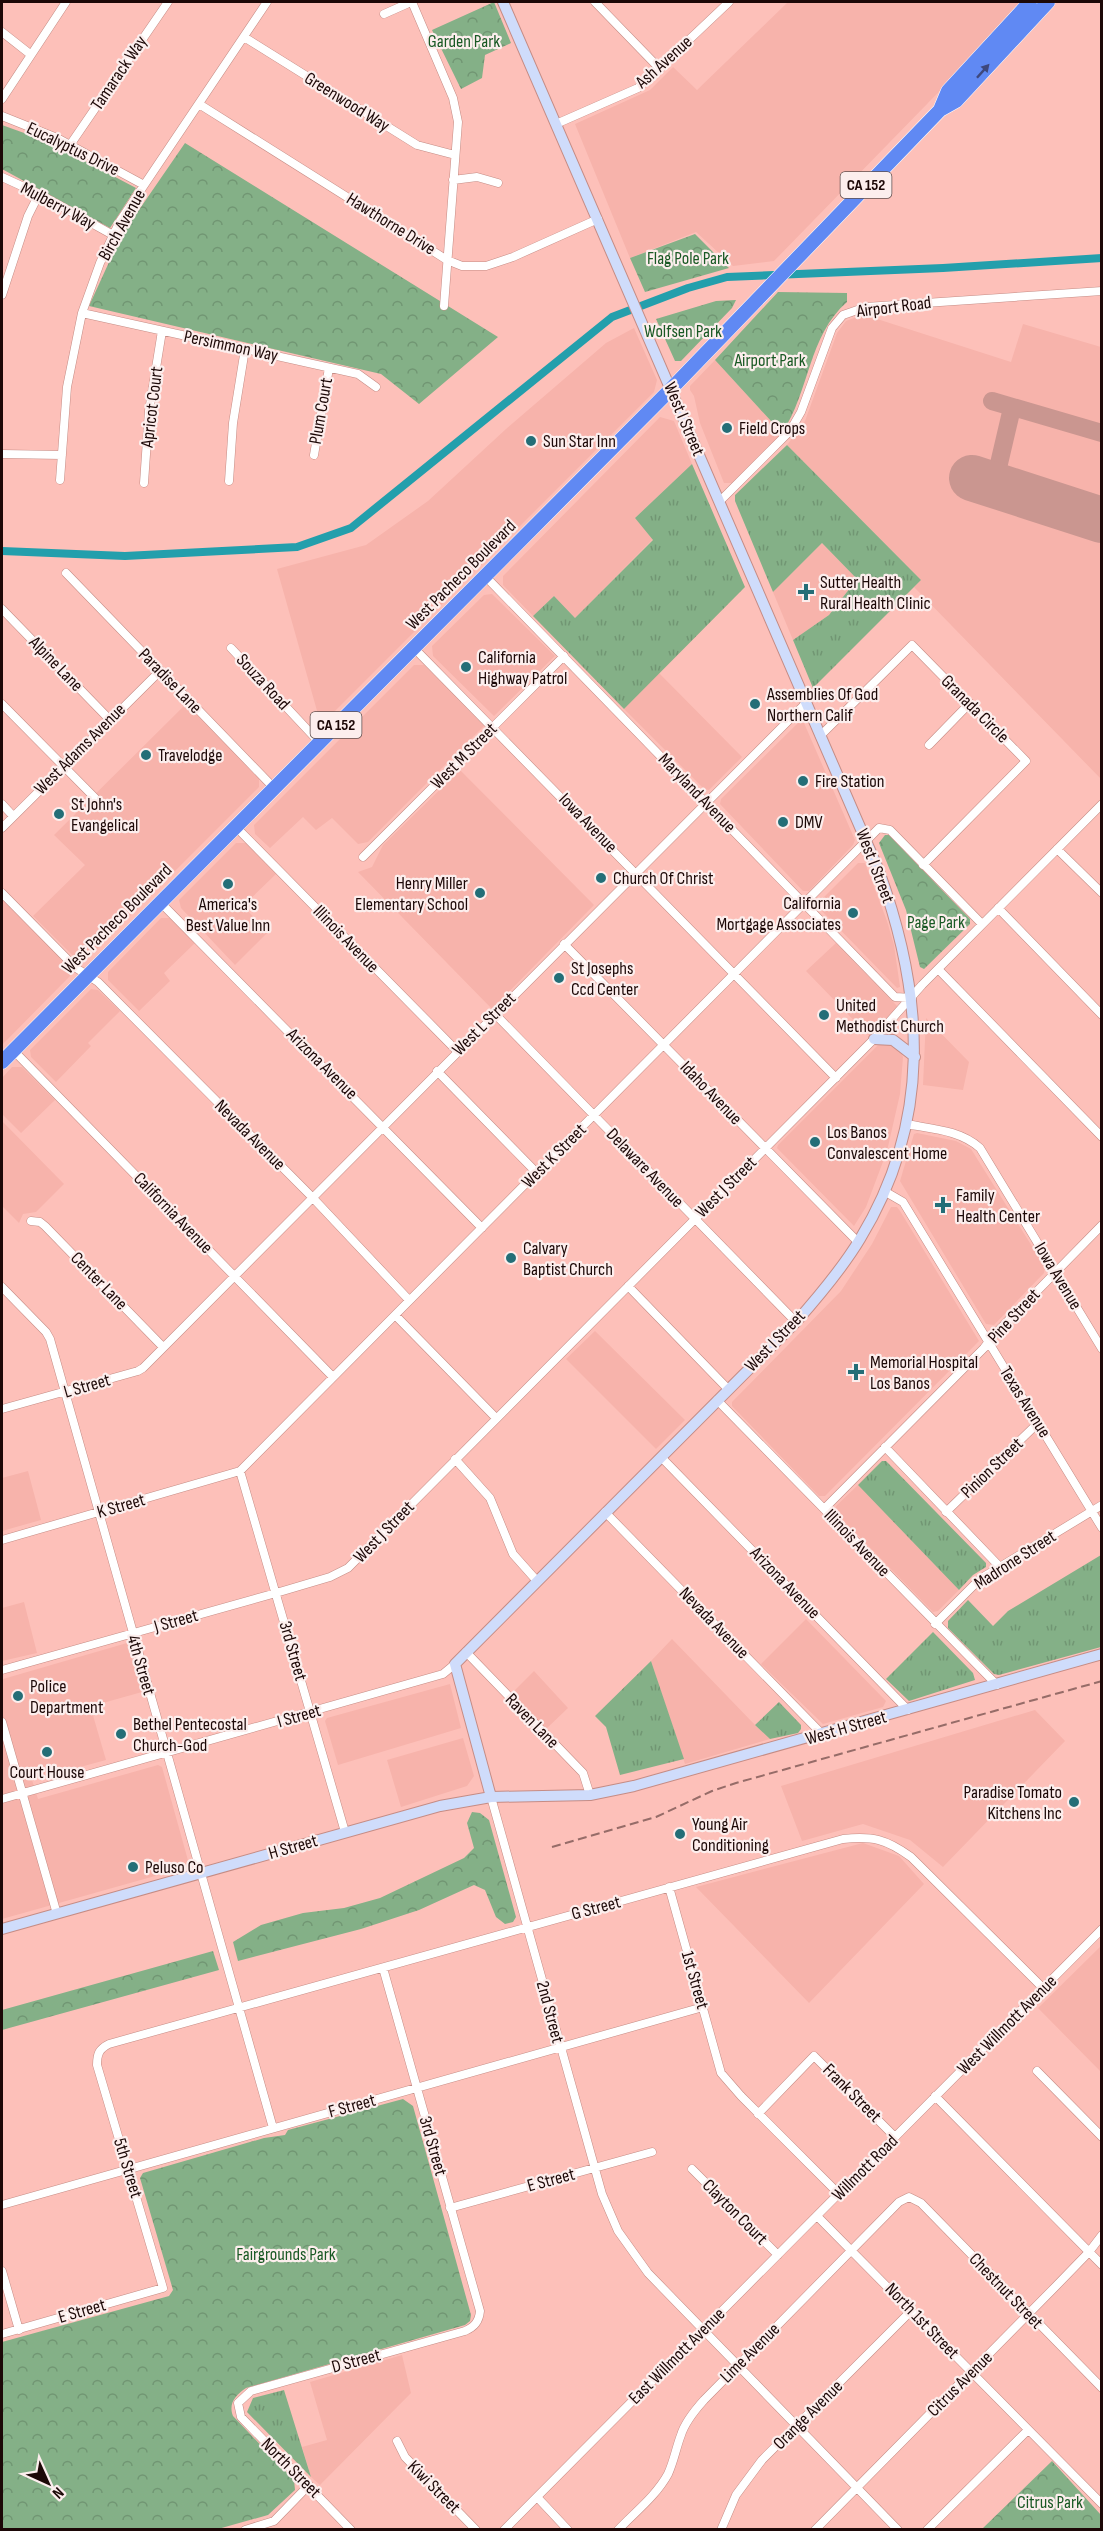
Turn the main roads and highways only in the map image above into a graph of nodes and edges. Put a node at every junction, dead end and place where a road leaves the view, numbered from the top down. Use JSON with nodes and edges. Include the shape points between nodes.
{"nodes":[{"id":1,"x":1030,"y":2,"type":"edge"},
{"id":2,"x":1048,"y":2,"type":"edge"},
{"id":3,"x":940,"y":110,"type":"junction"},
{"id":4,"x":2,"y":1062,"type":"edge"}],
"edges":[{"from":1,"to":3,"type":"highway","name":"West Pacheco Boulevard","number":"CA 152","via":[[948,91]]},
{"from":3,"to":2,"type":"highway","name":"West Pacheco Boulevard","number":"CA 152","one_way":true,"via":[[956,101]]},
{"from":3,"to":4,"type":"highway","name":"West Pacheco Boulevard","number":"CA 152","via":[[486,577]]}]}
